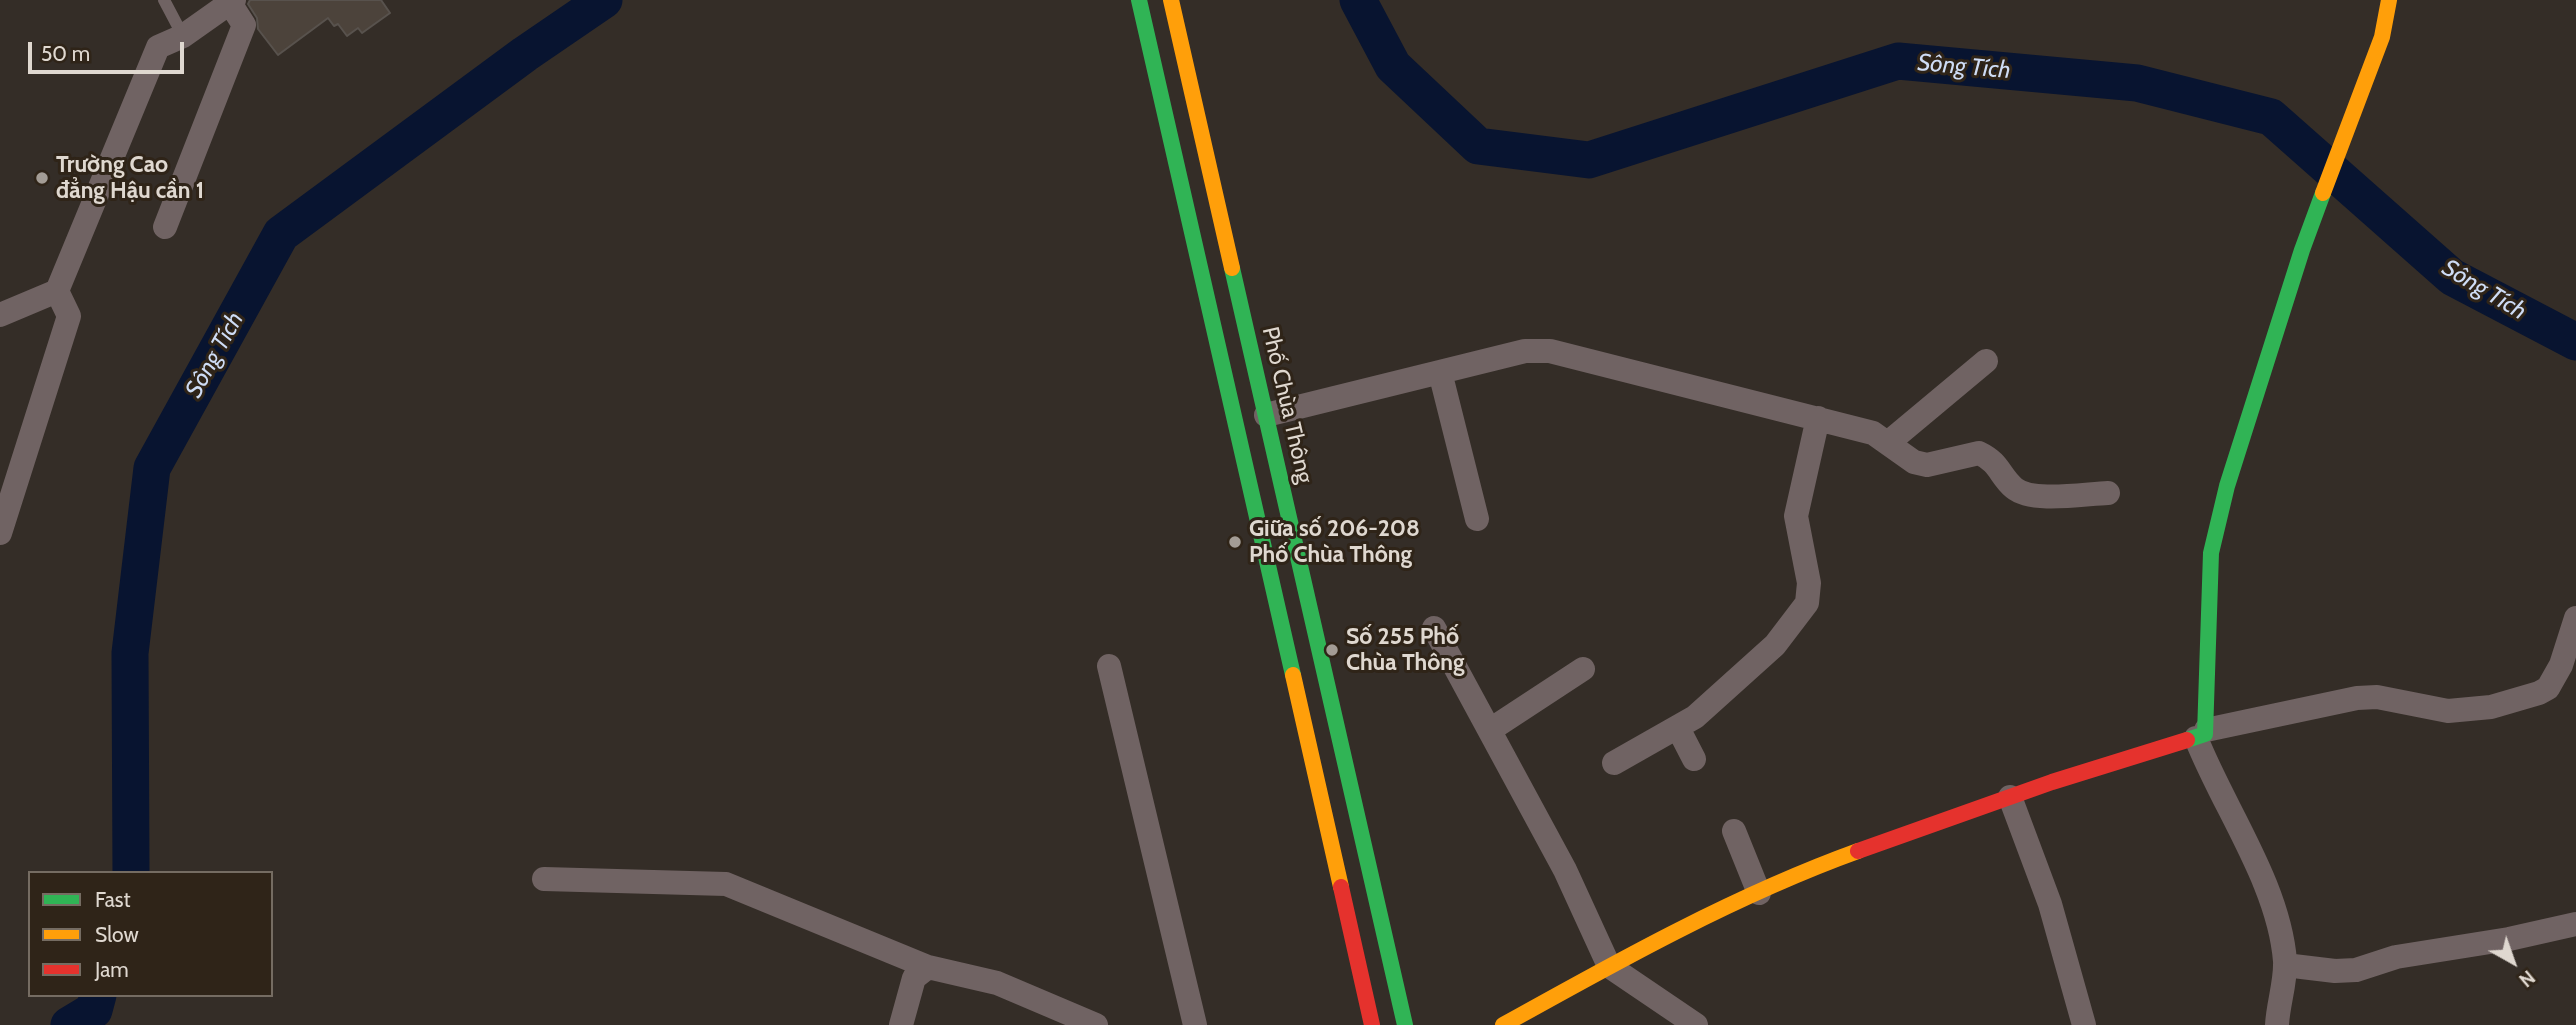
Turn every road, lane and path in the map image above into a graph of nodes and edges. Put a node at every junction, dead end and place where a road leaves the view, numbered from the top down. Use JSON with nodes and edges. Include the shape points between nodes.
{"nodes":[{"id":1,"x":164,"y":0,"type":"edge"},
{"id":2,"x":1139,"y":0,"type":"edge"},
{"id":3,"x":1171,"y":0,"type":"edge"},
{"id":4,"x":2389,"y":0,"type":"edge"},
{"id":5,"x":232,"y":1,"type":"edge"},
{"id":6,"x":183,"y":36,"type":"junction"},
{"id":7,"x":165,"y":227,"type":"dead end"},
{"id":8,"x":57,"y":290,"type":"junction"},
{"id":9,"x":0,"y":315,"type":"edge"},
{"id":10,"x":1986,"y":361,"type":"dead end"},
{"id":11,"x":1440,"y":372,"type":"junction"},
{"id":12,"x":1266,"y":415,"type":"junction"},
{"id":13,"x":1818,"y":418,"type":"junction"},
{"id":14,"x":1889,"y":442,"type":"junction"},
{"id":15,"x":2108,"y":493,"type":"dead end"},
{"id":16,"x":1477,"y":519,"type":"dead end"},
{"id":17,"x":0,"y":533,"type":"edge"},
{"id":18,"x":2576,"y":618,"type":"edge"},
{"id":19,"x":1434,"y":628,"type":"dead end"},
{"id":20,"x":1109,"y":666,"type":"dead end"},
{"id":21,"x":1583,"y":669,"type":"dead end"},
{"id":22,"x":1678,"y":728,"type":"junction"},
{"id":23,"x":1490,"y":730,"type":"junction"},
{"id":24,"x":2201,"y":734,"type":"junction"},
{"id":25,"x":1694,"y":759,"type":"dead end"},
{"id":26,"x":1614,"y":763,"type":"dead end"},
{"id":27,"x":2010,"y":797,"type":"junction"},
{"id":28,"x":1734,"y":831,"type":"dead end"},
{"id":29,"x":544,"y":879,"type":"dead end"},
{"id":30,"x":1759,"y":893,"type":"junction"},
{"id":31,"x":2576,"y":924,"type":"edge"},
{"id":32,"x":2285,"y":965,"type":"junction"},
{"id":33,"x":1609,"y":966,"type":"junction"},
{"id":34,"x":928,"y":967,"type":"junction"},
{"id":35,"x":1045,"y":1015,"type":"edge"},
{"id":36,"x":901,"y":1025,"type":"edge"},
{"id":37,"x":1096,"y":1025,"type":"edge"},
{"id":38,"x":1195,"y":1025,"type":"edge"},
{"id":39,"x":1372,"y":1025,"type":"edge"},
{"id":40,"x":1405,"y":1025,"type":"edge"},
{"id":41,"x":1503,"y":1025,"type":"edge"},
{"id":42,"x":1696,"y":1025,"type":"edge"},
{"id":43,"x":2084,"y":1025,"type":"edge"},
{"id":44,"x":2277,"y":1025,"type":"edge"}],
"edges":[{"from":1,"to":6,"type":"lane"},
{"from":2,"to":39,"type":"main road"},
{"from":3,"to":12,"type":"main road","name":"Phố Chùa Thông"},
{"from":4,"to":24,"type":"main road","via":[[2382,37],[2302,250],[2227,486],[2211,553]]},
{"from":5,"to":6,"type":"street"},
{"from":5,"to":7,"type":"street","via":[[244,25]]},
{"from":6,"to":8,"type":"street","via":[[158,47]]},
{"from":8,"to":9,"type":"street"},
{"from":8,"to":17,"type":"street","via":[[69,316]]},
{"from":10,"to":14,"type":"street"},
{"from":11,"to":12,"type":"street"},
{"from":11,"to":13,"type":"street","via":[[1525,351],[1550,351]]},
{"from":11,"to":16,"type":"street"},
{"from":12,"to":40,"type":"main road","name":"Phố Chùa Thông"},
{"from":13,"to":14,"type":"street"},
{"from":13,"to":22,"type":"street","via":[[1796,516],[1809,583],[1807,604],[1775,645]]},
{"from":14,"to":15,"type":"street","via":[[1914,462],[1927,464],[1979,453],[1995,461],[2010,484],[2029,496]]},
{"from":18,"to":24,"type":"street","via":[[2561,665],[2548,688],[2539,693],[2491,707],[2448,711],[2377,697],[2357,698]]},
{"from":19,"to":23,"type":"street"},
{"from":20,"to":38,"type":"street"},
{"from":21,"to":23,"type":"street"},
{"from":22,"to":25,"type":"street"},
{"from":22,"to":26,"type":"street"},
{"from":23,"to":33,"type":"street"},
{"from":24,"to":27,"type":"main road"},
{"from":24,"to":32,"type":"street","via":[[2279,924]]},
{"from":27,"to":30,"type":"main road","via":[[1814,867]]},
{"from":27,"to":43,"type":"street","via":[[2050,904]]},
{"from":28,"to":30,"type":"street"},
{"from":29,"to":34,"type":"street","via":[[726,884]]},
{"from":30,"to":33,"type":"main road"},
{"from":31,"to":32,"type":"street","via":[[2396,957],[2356,970]]},
{"from":32,"to":44,"type":"street"},
{"from":33,"to":41,"type":"main road"},
{"from":33,"to":42,"type":"street"},
{"from":34,"to":35,"type":"street","via":[[997,983]]},
{"from":34,"to":36,"type":"street","via":[[914,978]]},
{"from":35,"to":37,"type":"street"}]}
